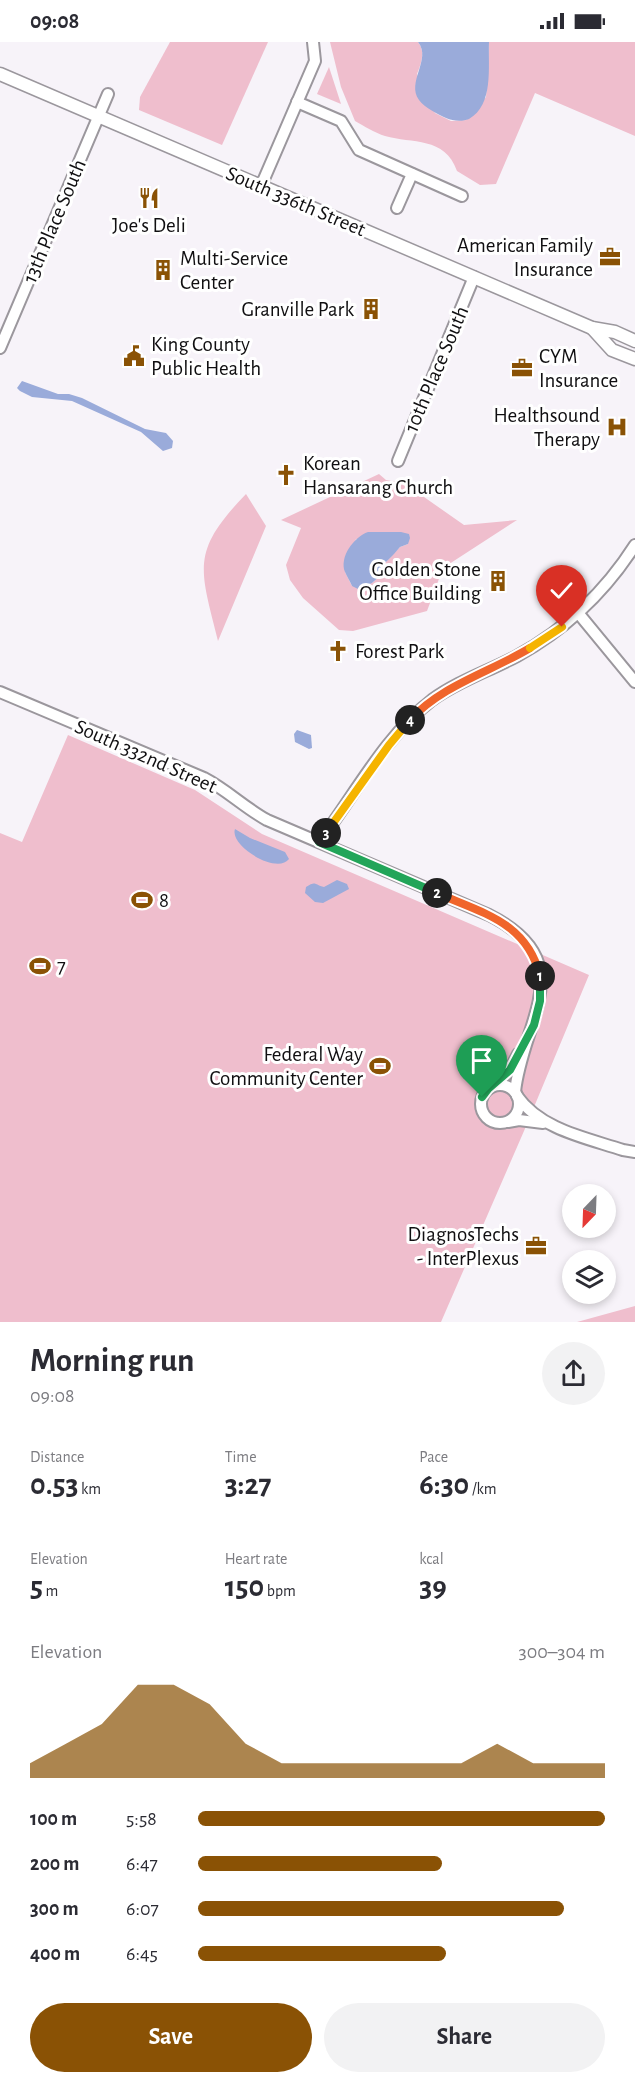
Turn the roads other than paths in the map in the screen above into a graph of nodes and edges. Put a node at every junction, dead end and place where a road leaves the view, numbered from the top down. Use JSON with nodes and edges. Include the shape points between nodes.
{"nodes":[{"id":1,"x":314,"y":42,"type":"edge"},
{"id":2,"x":0,"y":74,"type":"edge"},
{"id":3,"x":108,"y":94,"type":"dead end"},
{"id":4,"x":297,"y":102,"type":"junction"},
{"id":5,"x":99,"y":116,"type":"junction"},
{"id":6,"x":412,"y":174,"type":"junction"},
{"id":7,"x":261,"y":186,"type":"junction"},
{"id":8,"x":462,"y":196,"type":"dead end"},
{"id":9,"x":397,"y":208,"type":"dead end"},
{"id":10,"x":474,"y":277,"type":"junction"},
{"id":11,"x":592,"y":328,"type":"junction"},
{"id":12,"x":635,"y":341,"type":"edge"},
{"id":13,"x":0,"y":348,"type":"edge"},
{"id":14,"x":635,"y":360,"type":"edge"},
{"id":15,"x":398,"y":461,"type":"dead end"},
{"id":16,"x":635,"y":545,"type":"edge"},
{"id":17,"x":579,"y":614,"type":"junction"},
{"id":18,"x":635,"y":682,"type":"edge"},
{"id":19,"x":0,"y":692,"type":"edge"},
{"id":20,"x":319,"y":842,"type":"junction"},
{"id":21,"x":534,"y":1025,"type":"junction"},
{"id":22,"x":492,"y":1086,"type":"junction"},
{"id":23,"x":516,"y":1094,"type":"junction"},
{"id":24,"x":507,"y":1122,"type":"junction"},
{"id":25,"x":549,"y":1124,"type":"junction"},
{"id":26,"x":635,"y":1152,"type":"edge"}],
"edges":[{"from":1,"to":4,"type":"street","via":[[315,61]]},
{"from":2,"to":5,"type":"main road","name":"South 336th Street"},
{"from":3,"to":5,"type":"street","name":"13th Place South"},
{"from":4,"to":6,"type":"street","via":[[341,121],[359,150]]},
{"from":4,"to":7,"type":"street"},
{"from":5,"to":7,"type":"main road","name":"South 336th Street"},
{"from":5,"to":13,"type":"street","name":"13th Place South"},
{"from":6,"to":8,"type":"street"},
{"from":6,"to":9,"type":"street"},
{"from":7,"to":10,"type":"main road","name":"South 336th Street"},
{"from":10,"to":11,"type":"main road","name":"South 336th Street"},
{"from":10,"to":15,"type":"street","name":"10th Place South"},
{"from":11,"to":12,"type":"main road","name":"South 336th Street"},
{"from":11,"to":14,"type":"main road","name":"South 336th Street","via":[[612,350]]},
{"from":16,"to":17,"type":"street"},
{"from":17,"to":18,"type":"street"},
{"from":17,"to":20,"type":"street","via":[[534,645],[434,699],[414,716]]},
{"from":19,"to":20,"type":"street","name":"South 332nd Street","via":[[204,778],[254,813]]},
{"from":20,"to":21,"type":"street","name":"South 332nd Street","via":[[489,915],[516,931],[533,954],[541,980]]},
{"from":21,"to":22,"type":"street","via":[[510,1070]]},
{"from":21,"to":23,"type":"street","via":[[517,1074]]},
{"from":22,"to":23,"type":"street","via":[[507,1086]]},
{"from":22,"to":24,"type":"street","via":[[482,1097],[482,1111],[492,1122]]},
{"from":23,"to":24,"type":"street","via":[[518,1111]]},
{"from":23,"to":25,"type":"street","via":[[532,1113]]},
{"from":24,"to":25,"type":"street"},
{"from":25,"to":26,"type":"street"}]}
